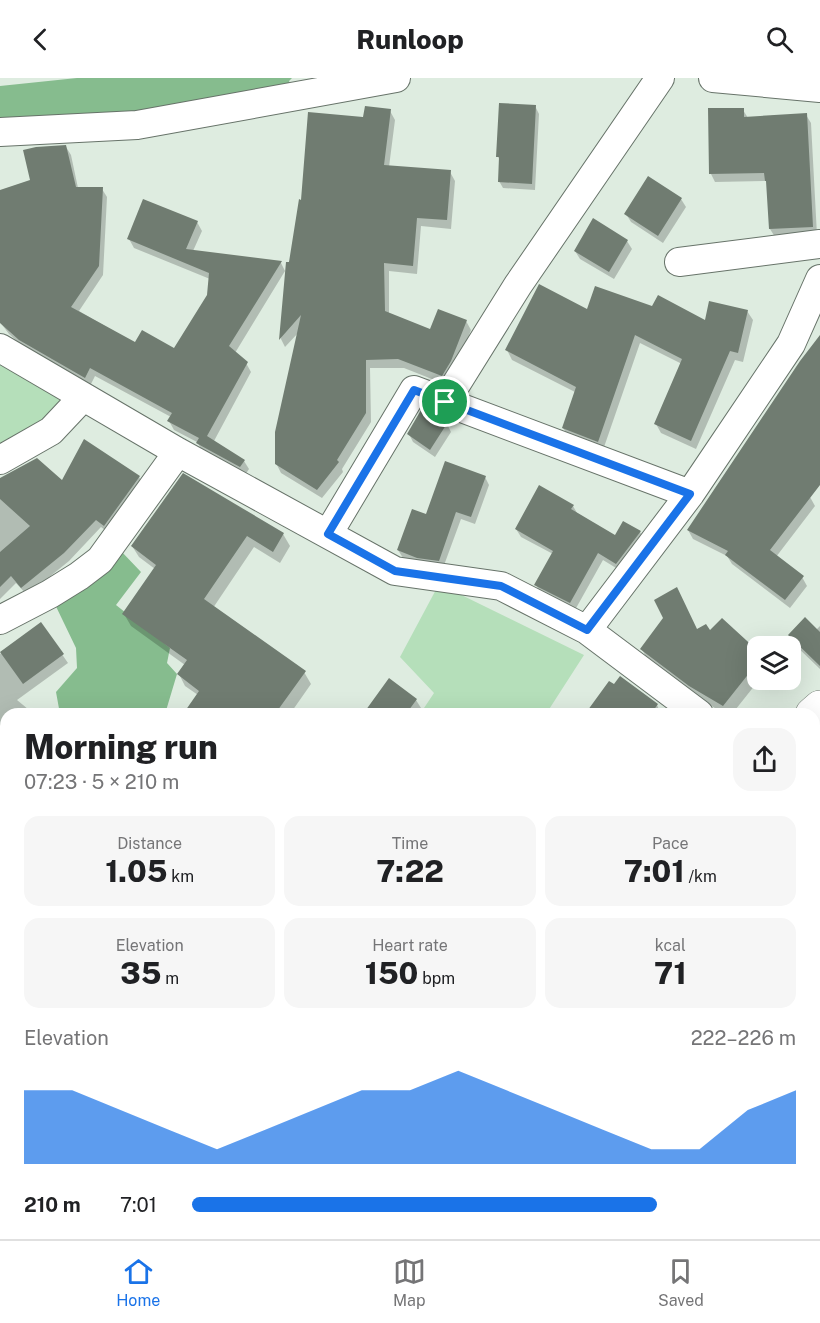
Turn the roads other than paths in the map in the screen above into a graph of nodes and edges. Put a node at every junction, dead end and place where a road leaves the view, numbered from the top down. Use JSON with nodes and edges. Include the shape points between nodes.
{"nodes":[{"id":1,"x":396,"y":78,"type":"edge"},
{"id":2,"x":660,"y":78,"type":"edge"},
{"id":3,"x":714,"y":78,"type":"edge"},
{"id":4,"x":820,"y":88,"type":"edge"},
{"id":5,"x":0,"y":132,"type":"edge"},
{"id":6,"x":820,"y":244,"type":"edge"},
{"id":7,"x":679,"y":262,"type":"dead end"},
{"id":8,"x":820,"y":279,"type":"edge"},
{"id":9,"x":0,"y":348,"type":"edge"},
{"id":10,"x":83,"y":396,"type":"junction"},
{"id":11,"x":445,"y":402,"type":"junction"},
{"id":12,"x":178,"y":452,"type":"junction"},
{"id":13,"x":0,"y":460,"type":"edge"},
{"id":14,"x":690,"y":494,"type":"junction"},
{"id":15,"x":328,"y":534,"type":"junction"},
{"id":16,"x":0,"y":620,"type":"edge"},
{"id":17,"x":587,"y":630,"type":"junction"},
{"id":18,"x":691,"y":708,"type":"edge"}],
"edges":[{"from":1,"to":5,"type":"street","via":[[138,125]]},
{"from":2,"to":11,"type":"street","via":[[518,285]]},
{"from":3,"to":4,"type":"street"},
{"from":6,"to":7,"type":"street"},
{"from":8,"to":14,"type":"street","via":[[791,345]]},
{"from":9,"to":10,"type":"street"},
{"from":10,"to":12,"type":"street"},
{"from":10,"to":13,"type":"street","via":[[51,431]]},
{"from":11,"to":14,"type":"street"},
{"from":11,"to":15,"type":"street","via":[[414,390]]},
{"from":12,"to":15,"type":"street"},
{"from":12,"to":16,"type":"street","via":[[100,560],[50,594]]},
{"from":14,"to":17,"type":"street"},
{"from":15,"to":17,"type":"street","via":[[395,571],[501,586]]},
{"from":17,"to":18,"type":"street"}]}
